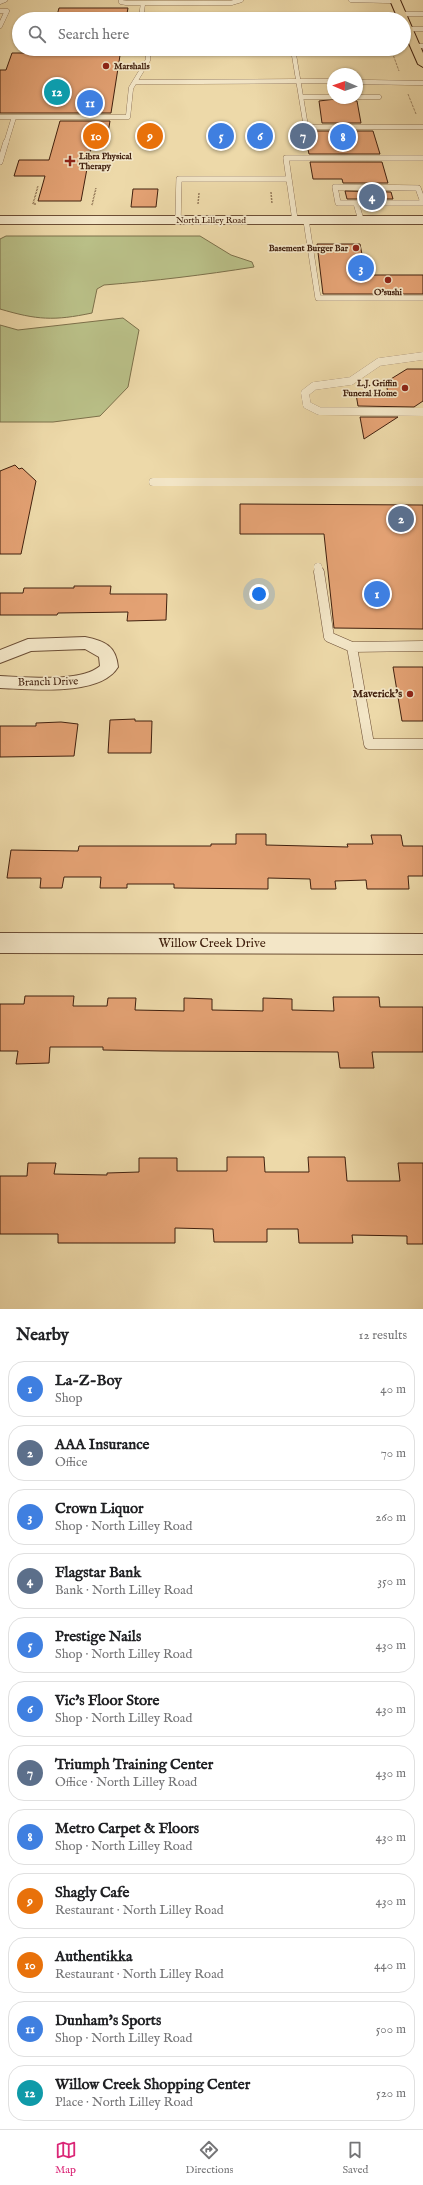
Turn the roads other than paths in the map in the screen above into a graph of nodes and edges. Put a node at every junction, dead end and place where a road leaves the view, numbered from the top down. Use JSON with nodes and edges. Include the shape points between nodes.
{"nodes":[{"id":1,"x":5,"y":0,"type":"edge"},
{"id":2,"x":120,"y":0,"type":"edge"},
{"id":3,"x":241,"y":0,"type":"edge"},
{"id":4,"x":351,"y":0,"type":"edge"},
{"id":5,"x":395,"y":1,"type":"edge"},
{"id":6,"x":0,"y":2,"type":"edge"},
{"id":7,"x":143,"y":3,"type":"junction"},
{"id":8,"x":0,"y":11,"type":"edge"},
{"id":9,"x":142,"y":12,"type":"edge"},
{"id":10,"x":400,"y":12,"type":"edge"},
{"id":11,"x":423,"y":14,"type":"edge"},
{"id":12,"x":411,"y":18,"type":"edge"},
{"id":13,"x":411,"y":24,"type":"edge"},
{"id":14,"x":0,"y":26,"type":"edge"},
{"id":15,"x":423,"y":29,"type":"edge"},
{"id":16,"x":411,"y":33,"type":"edge"},
{"id":17,"x":419,"y":46,"type":"edge"},
{"id":18,"x":149,"y":56,"type":"edge"},
{"id":19,"x":294,"y":56,"type":"edge"},
{"id":20,"x":423,"y":64,"type":"edge"},
{"id":21,"x":423,"y":79,"type":"edge"},
{"id":22,"x":298,"y":81,"type":"junction"},
{"id":23,"x":327,"y":81,"type":"edge"},
{"id":24,"x":363,"y":81,"type":"edge"},
{"id":25,"x":363,"y":81,"type":"edge"},
{"id":26,"x":135,"y":82,"type":"junction"},
{"id":27,"x":423,"y":83,"type":"edge"},
{"id":28,"x":301,"y":97,"type":"junction"},
{"id":29,"x":327,"y":97,"type":"edge"},
{"id":30,"x":363,"y":97,"type":"edge"},
{"id":31,"x":379,"y":97,"type":"dead end"},
{"id":32,"x":0,"y":117,"type":"edge"},
{"id":33,"x":14,"y":117,"type":"junction"},
{"id":34,"x":423,"y":127,"type":"edge"},
{"id":35,"x":423,"y":158,"type":"edge"},
{"id":36,"x":0,"y":162,"type":"edge"},
{"id":37,"x":289,"y":179,"type":"junction"},
{"id":38,"x":421,"y":191,"type":"edge"},
{"id":39,"x":423,"y":202,"type":"edge"},
{"id":40,"x":356,"y":203,"type":"junction"},
{"id":41,"x":0,"y":220,"type":"edge"},
{"id":42,"x":178,"y":220,"type":"junction"},
{"id":43,"x":300,"y":220,"type":"junction"},
{"id":44,"x":361,"y":220,"type":"junction"},
{"id":45,"x":423,"y":220,"type":"edge"},
{"id":46,"x":423,"y":298,"type":"edge"},
{"id":47,"x":423,"y":356,"type":"edge"},
{"id":48,"x":423,"y":412,"type":"edge"},
{"id":49,"x":153,"y":482,"type":"dead end"},
{"id":50,"x":423,"y":482,"type":"edge"},
{"id":51,"x":318,"y":567,"type":"dead end"},
{"id":52,"x":423,"y":646,"type":"edge"},
{"id":53,"x":352,"y":647,"type":"junction"},
{"id":54,"x":0,"y":657,"type":"edge"},
{"id":55,"x":0,"y":682,"type":"edge"},
{"id":56,"x":423,"y":744,"type":"edge"},
{"id":57,"x":0,"y":943,"type":"edge"},
{"id":58,"x":423,"y":944,"type":"edge"}],
"edges":[{"from":1,"to":6,"type":"lane"},
{"from":2,"to":7,"type":"lane","via":[[124,3]]},
{"from":3,"to":7,"type":"lane","via":[[231,3]]},
{"from":4,"to":5,"type":"lane"},
{"from":5,"to":10,"type":"main road"},
{"from":7,"to":9,"type":"lane"},
{"from":8,"to":14,"type":"lane","via":[[7,11]]},
{"from":11,"to":12,"type":"lane"},
{"from":13,"to":15,"type":"lane"},
{"from":16,"to":17,"type":"main road"},
{"from":17,"to":20,"type":"main road"},
{"from":18,"to":26,"type":"lane"},
{"from":19,"to":22,"type":"lane"},
{"from":21,"to":24,"type":"lane"},
{"from":22,"to":23,"type":"lane"},
{"from":22,"to":26,"type":"lane"},
{"from":22,"to":28,"type":"lane"},
{"from":25,"to":27,"type":"lane"},
{"from":26,"to":33,"type":"lane","via":[[131,88],[128,117]]},
{"from":28,"to":29,"type":"lane"},
{"from":28,"to":34,"type":"lane","via":[[306,127]]},
{"from":30,"to":31,"type":"lane"},
{"from":32,"to":33,"type":"lane"},
{"from":33,"to":36,"type":"lane"},
{"from":35,"to":37,"type":"lane","via":[[286,158]]},
{"from":37,"to":42,"type":"lane","via":[[179,179]]},
{"from":37,"to":43,"type":"lane"},
{"from":38,"to":39,"type":"lane"},
{"from":38,"to":40,"type":"lane","via":[[418,188],[398,186],[335,187],[338,203]]},
{"from":39,"to":40,"type":"lane"},
{"from":40,"to":44,"type":"lane"},
{"from":41,"to":42,"type":"street","name":"North Lilley Road"},
{"from":42,"to":43,"type":"street","name":"North Lilley Road"},
{"from":43,"to":44,"type":"street","name":"North Lilley Road"},
{"from":43,"to":46,"type":"lane","via":[[310,243],[318,298]]},
{"from":44,"to":45,"type":"street","name":"North Lilley Road"},
{"from":47,"to":48,"type":"lane","via":[[379,362],[351,381],[314,386],[305,393],[307,405],[319,412]]},
{"from":49,"to":50,"type":"lane"},
{"from":51,"to":53,"type":"lane","via":[[329,637]]},
{"from":52,"to":53,"type":"lane"},
{"from":53,"to":56,"type":"lane","via":[[369,744]]},
{"from":54,"to":55,"type":"street","name":"Branch Drive","via":[[28,645],[85,643],[105,652],[109,658],[106,671],[98,678],[72,683]]},
{"from":57,"to":58,"type":"street","name":"Willow Creek Drive"}]}
